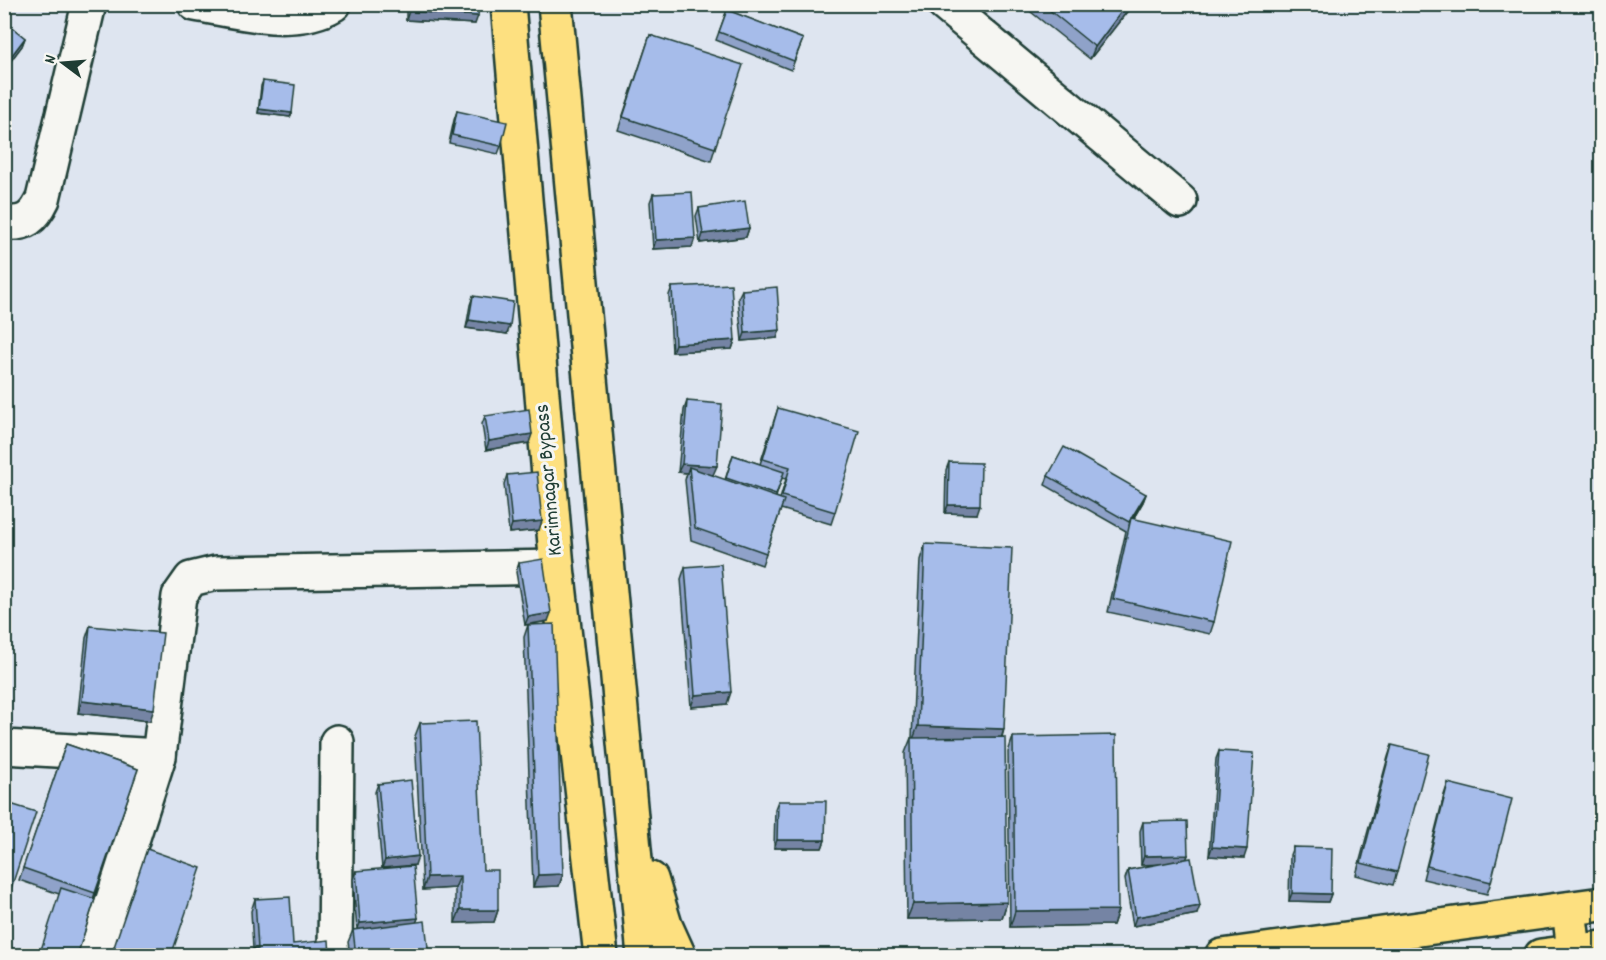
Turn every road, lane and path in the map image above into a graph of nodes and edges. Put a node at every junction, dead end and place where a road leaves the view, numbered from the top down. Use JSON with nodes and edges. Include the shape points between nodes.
{"nodes":[{"id":1,"x":89,"y":4,"type":"edge"},
{"id":2,"x":195,"y":4,"type":"edge"},
{"id":3,"x":334,"y":4,"type":"edge"},
{"id":4,"x":507,"y":4,"type":"edge"},
{"id":5,"x":555,"y":4,"type":"edge"},
{"id":6,"x":944,"y":4,"type":"edge"},
{"id":7,"x":1180,"y":201,"type":"dead end"},
{"id":8,"x":4,"y":223,"type":"edge"},
{"id":9,"x":557,"y":567,"type":"junction"},
{"id":10,"x":337,"y":742,"type":"dead end"},
{"id":11,"x":4,"y":747,"type":"edge"},
{"id":12,"x":159,"y":756,"type":"junction"},
{"id":13,"x":630,"y":811,"type":"junction"},
{"id":14,"x":1602,"y":904,"type":"edge"},
{"id":15,"x":1569,"y":909,"type":"junction"},
{"id":16,"x":1584,"y":951,"type":"edge"},
{"id":17,"x":94,"y":956,"type":"edge"},
{"id":18,"x":335,"y":956,"type":"edge"},
{"id":19,"x":601,"y":956,"type":"edge"},
{"id":20,"x":644,"y":956,"type":"edge"},
{"id":21,"x":679,"y":956,"type":"edge"},
{"id":22,"x":1222,"y":956,"type":"edge"},
{"id":23,"x":1541,"y":956,"type":"edge"}],
"edges":[{"from":1,"to":8,"type":"street","via":[[43,199],[28,220]]},
{"from":2,"to":3,"type":"street","via":[[277,16],[321,12]]},
{"from":4,"to":9,"type":"main road","name":"Karimnagar Bypass"},
{"from":5,"to":13,"type":"main road"},
{"from":6,"to":7,"type":"street"},
{"from":9,"to":12,"type":"street","via":[[216,573],[191,579],[179,596]]},
{"from":9,"to":19,"type":"main road","name":"Karimnagar Bypass"},
{"from":10,"to":18,"type":"street"},
{"from":11,"to":12,"type":"street"},
{"from":12,"to":17,"type":"street"},
{"from":13,"to":20,"type":"main road"},
{"from":13,"to":21,"type":"main road","via":[[665,925]]},
{"from":14,"to":15,"type":"main road"},
{"from":15,"to":16,"type":"main road"},
{"from":15,"to":22,"type":"main road"},
{"from":16,"to":23,"type":"main road"}]}
